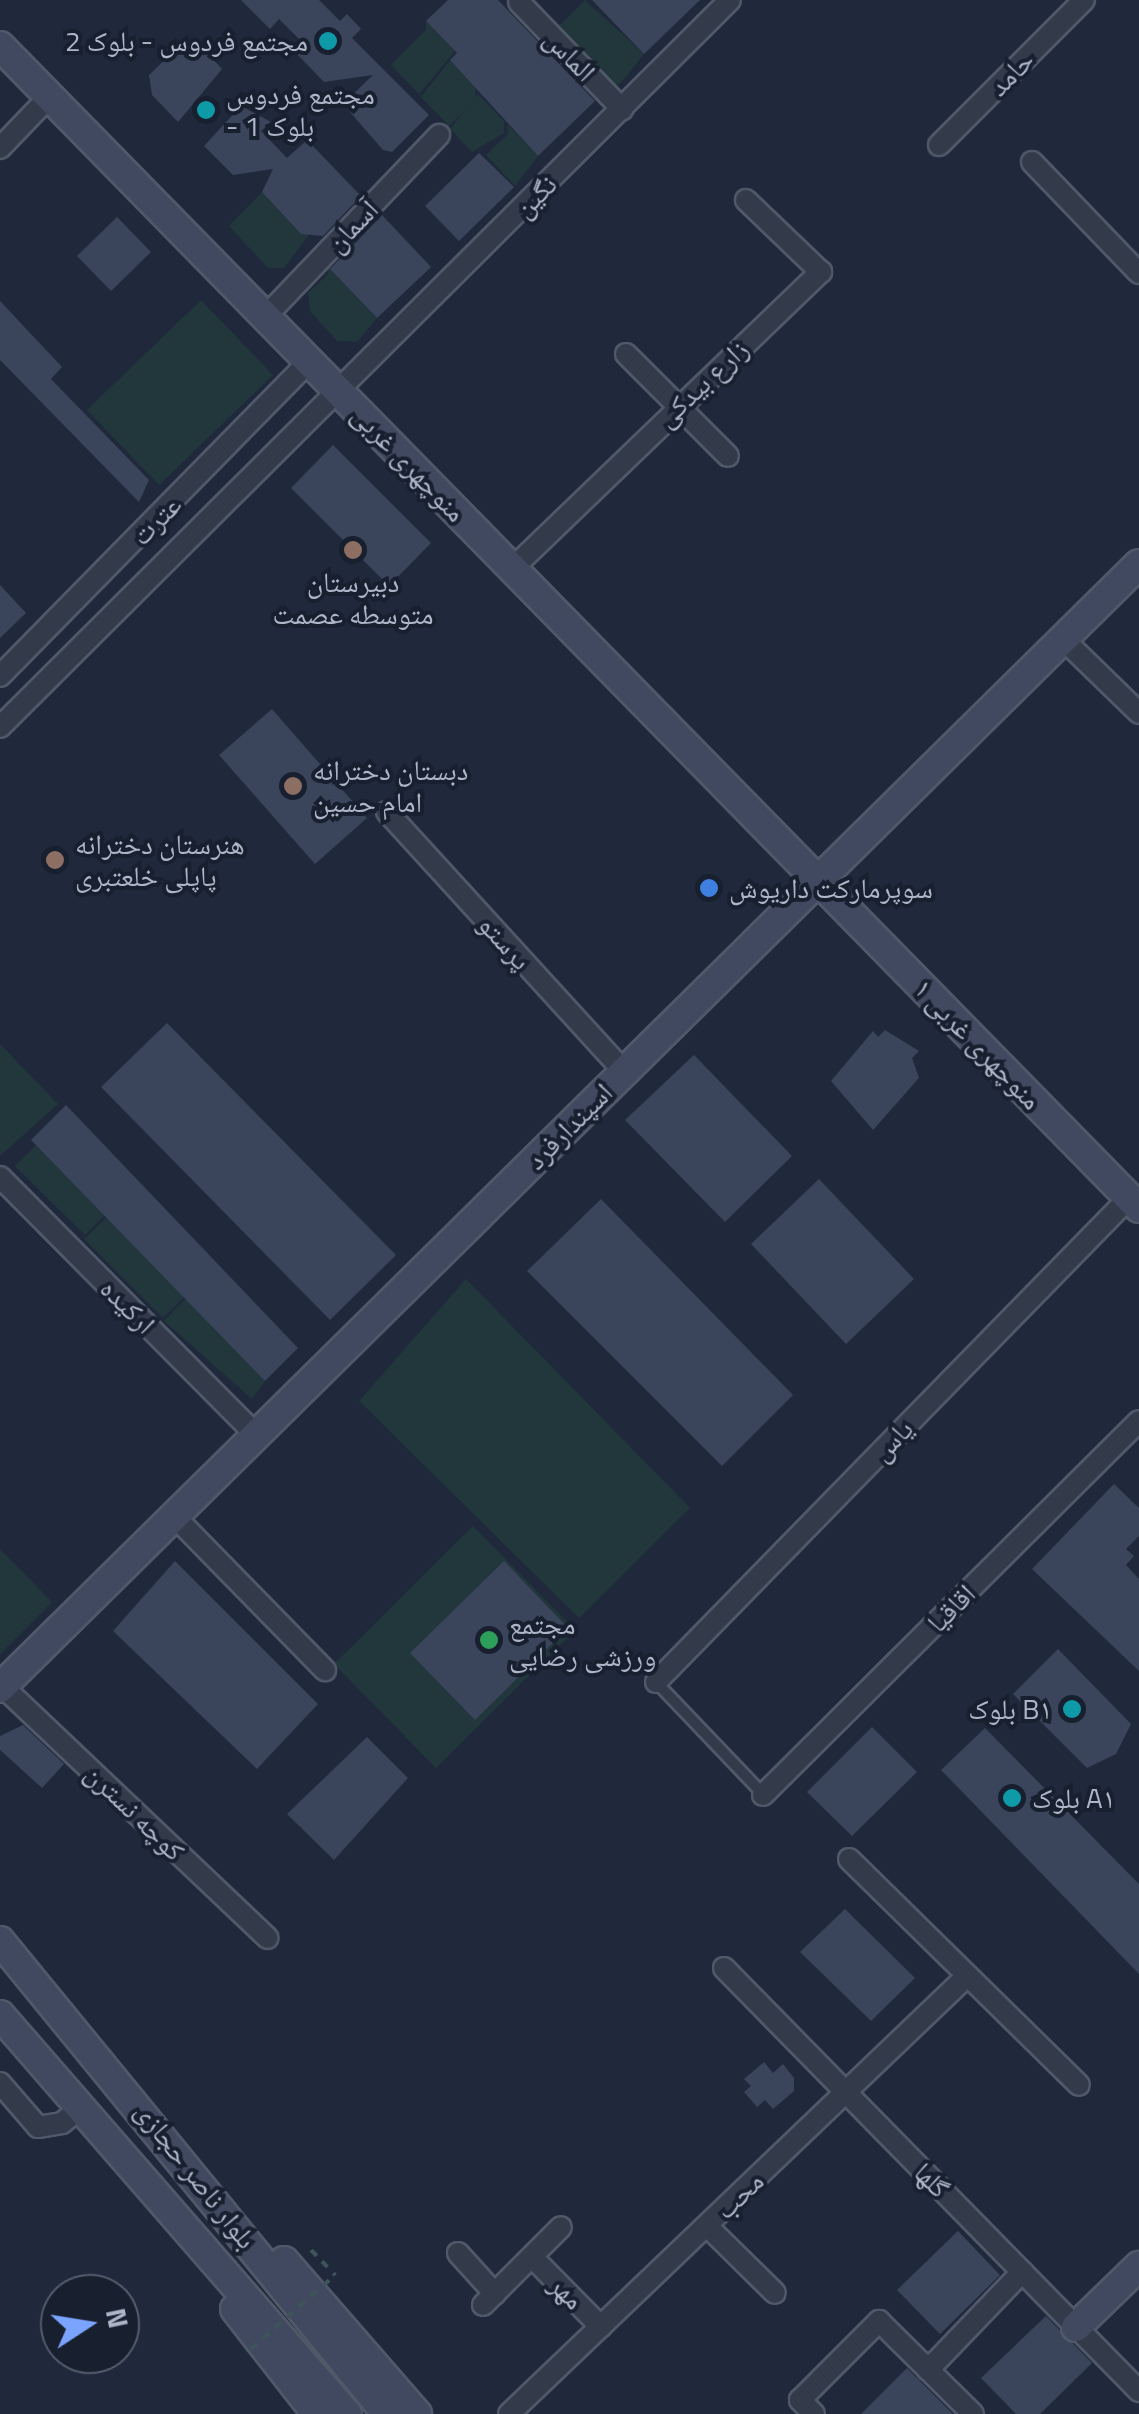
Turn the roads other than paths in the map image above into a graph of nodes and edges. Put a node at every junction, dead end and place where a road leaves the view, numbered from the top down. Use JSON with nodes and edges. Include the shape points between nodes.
{"nodes":[{"id":1,"x":730,"y":0,"type":"edge"},
{"id":2,"x":1084,"y":0,"type":"edge"},
{"id":3,"x":518,"y":2,"type":"edge"},
{"id":4,"x":0,"y":46,"type":"edge"},
{"id":5,"x":50,"y":96,"type":"junction"},
{"id":6,"x":622,"y":109,"type":"junction"},
{"id":7,"x":439,"y":135,"type":"dead end"},
{"id":8,"x":939,"y":145,"type":"dead end"},
{"id":9,"x":0,"y":148,"type":"edge"},
{"id":10,"x":1032,"y":162,"type":"dead end"},
{"id":11,"x":746,"y":200,"type":"dead end"},
{"id":12,"x":1134,"y":260,"type":"edge"},
{"id":13,"x":265,"y":316,"type":"junction"},
{"id":14,"x":626,"y":354,"type":"dead end"},
{"id":15,"x":310,"y":362,"type":"junction"},
{"id":16,"x":340,"y":393,"type":"junction"},
{"id":17,"x":678,"y":404,"type":"junction"},
{"id":18,"x":728,"y":456,"type":"dead end"},
{"id":19,"x":1139,"y":564,"type":"edge"},
{"id":20,"x":512,"y":568,"type":"junction"},
{"id":21,"x":1063,"y":638,"type":"junction"},
{"id":22,"x":0,"y":676,"type":"edge"},
{"id":23,"x":1139,"y":714,"type":"edge"},
{"id":24,"x":0,"y":727,"type":"edge"},
{"id":25,"x":387,"y":812,"type":"dead end"},
{"id":26,"x":818,"y":880,"type":"junction"},
{"id":27,"x":624,"y":1072,"type":"junction"},
{"id":28,"x":0,"y":1176,"type":"edge"},
{"id":29,"x":1134,"y":1203,"type":"edge"},
{"id":30,"x":1139,"y":1421,"type":"edge"},
{"id":31,"x":256,"y":1435,"type":"junction"},
{"id":32,"x":174,"y":1516,"type":"junction"},
{"id":33,"x":325,"y":1670,"type":"dead end"},
{"id":34,"x":656,"y":1682,"type":"joint"},
{"id":35,"x":1,"y":1687,"type":"edge"},
{"id":36,"x":764,"y":1795,"type":"joint"},
{"id":37,"x":849,"y":1859,"type":"dead end"},
{"id":38,"x":268,"y":1938,"type":"dead end"},
{"id":39,"x":0,"y":1941,"type":"edge"},
{"id":40,"x":724,"y":1968,"type":"dead end"},
{"id":41,"x":967,"y":1976,"type":"junction"},
{"id":42,"x":0,"y":2015,"type":"edge"},
{"id":43,"x":0,"y":2083,"type":"edge"},
{"id":44,"x":1079,"y":2085,"type":"dead end"},
{"id":45,"x":846,"y":2093,"type":"junction"},
{"id":46,"x":79,"y":2109,"type":"junction"},
{"id":47,"x":157,"y":2124,"type":"junction"},
{"id":48,"x":123,"y":2160,"type":"junction"},
{"id":49,"x":707,"y":2226,"type":"junction"},
{"id":50,"x":561,"y":2227,"type":"dead end"},
{"id":51,"x":458,"y":2253,"type":"dead end"},
{"id":52,"x":532,"y":2257,"type":"junction"},
{"id":53,"x":1139,"y":2266,"type":"edge"},
{"id":54,"x":1022,"y":2272,"type":"junction"},
{"id":55,"x":775,"y":2293,"type":"dead end"},
{"id":56,"x":1076,"y":2326,"type":"junction"},
{"id":57,"x":601,"y":2327,"type":"junction"},
{"id":58,"x":928,"y":2370,"type":"junction"},
{"id":59,"x":1139,"y":2391,"type":"edge"},
{"id":60,"x":316,"y":2414,"type":"edge"},
{"id":61,"x":347,"y":2414,"type":"edge"},
{"id":62,"x":386,"y":2414,"type":"edge"},
{"id":63,"x":418,"y":2414,"type":"edge"},
{"id":64,"x":509,"y":2414,"type":"edge"},
{"id":65,"x":814,"y":2414,"type":"edge"},
{"id":66,"x":973,"y":2414,"type":"edge"}],
"edges":[{"from":1,"to":6,"type":"street","name":"نگین"},
{"from":2,"to":8,"type":"street","name":"حامد"},
{"from":3,"to":6,"type":"street","name":"الماس"},
{"from":4,"to":5,"type":"street","name":"منوچهری غربی"},
{"from":5,"to":9,"type":"street"},
{"from":5,"to":13,"type":"street","name":"منوچهری غربی"},
{"from":6,"to":16,"type":"street","name":"نگین"},
{"from":7,"to":13,"type":"street","name":"آسمان"},
{"from":10,"to":12,"type":"street"},
{"from":11,"to":17,"type":"street","name":"زارع بیدکی","via":[[821,272]]},
{"from":13,"to":15,"type":"street","name":"منوچهری غربی"},
{"from":14,"to":17,"type":"street"},
{"from":15,"to":16,"type":"street","name":"منوچهری غربی"},
{"from":15,"to":22,"type":"street","name":"عترت"},
{"from":16,"to":20,"type":"street","name":"منوچهری غربی"},
{"from":16,"to":24,"type":"street","name":"نگین"},
{"from":17,"to":18,"type":"street"},
{"from":17,"to":20,"type":"street","name":"زارع بیدکی"},
{"from":19,"to":21,"type":"street","name":"اسپندارفرد"},
{"from":20,"to":26,"type":"street","name":"منوچهری غربی"},
{"from":21,"to":23,"type":"street"},
{"from":21,"to":26,"type":"street","name":"اسپندارفرد"},
{"from":25,"to":27,"type":"street","name":"پرستو"},
{"from":26,"to":27,"type":"street","name":"اسپندارفرد"},
{"from":26,"to":29,"type":"street","name":"منوچهری غربی ۱"},
{"from":27,"to":31,"type":"street","name":"اسپندارفرد"},
{"from":28,"to":31,"type":"street","name":"ارکیده"},
{"from":29,"to":34,"type":"street","name":"یاس"},
{"from":30,"to":36,"type":"street","name":"اقاقیا"},
{"from":31,"to":32,"type":"street","name":"اسپندارفرد"},
{"from":32,"to":33,"type":"street"},
{"from":32,"to":35,"type":"street","name":"اسپندارفرد"},
{"from":34,"to":36,"type":"lane"},
{"from":35,"to":38,"type":"street","name":"کوچه نسترن"},
{"from":37,"to":41,"type":"street"},
{"from":39,"to":47,"type":"street","name":"بلوار ناصر حجازی"},
{"from":40,"to":45,"type":"street","name":"گلها"},
{"from":41,"to":44,"type":"street"},
{"from":41,"to":45,"type":"street","name":"محب"},
{"from":42,"to":46,"type":"street","name":"بلوار ناصر حجازی"},
{"from":43,"to":46,"type":"street","via":[[38,2127],[51,2128]]},
{"from":45,"to":49,"type":"street","name":"محب"},
{"from":45,"to":54,"type":"street","name":"گلها"},
{"from":46,"to":48,"type":"street","name":"بلوار ناصر حجازی"},
{"from":47,"to":62,"type":"street","name":"بلوار ناصر حجازی"},
{"from":47,"to":63,"type":"street"},
{"from":48,"to":60,"type":"street"},
{"from":48,"to":61,"type":"street","name":"بلوار ناصر حجازی"},
{"from":49,"to":55,"type":"street"},
{"from":49,"to":57,"type":"street","name":"محب"},
{"from":50,"to":52,"type":"street","name":"مهر"},
{"from":51,"to":52,"type":"street","name":"مهر","via":[[489,2300]]},
{"from":52,"to":57,"type":"street","name":"مهر"},
{"from":53,"to":56,"type":"street"},
{"from":54,"to":56,"type":"street","name":"گلها"},
{"from":54,"to":58,"type":"street"},
{"from":56,"to":59,"type":"street","name":"گلها"},
{"from":57,"to":64,"type":"street","name":"محب"},
{"from":58,"to":65,"type":"street","via":[[879,2321],[800,2400]]},
{"from":58,"to":66,"type":"street"}]}
